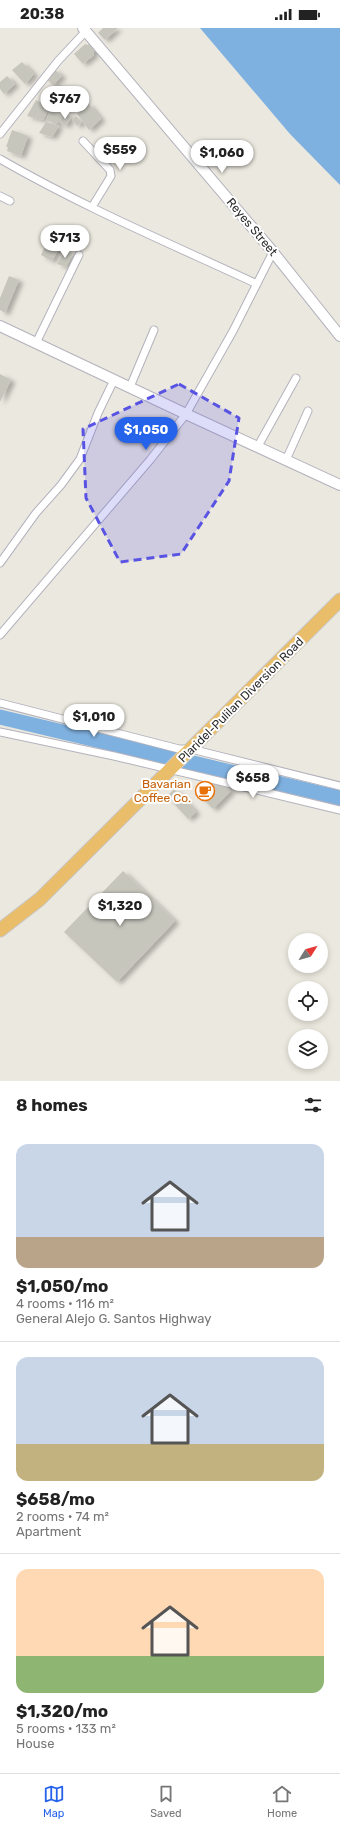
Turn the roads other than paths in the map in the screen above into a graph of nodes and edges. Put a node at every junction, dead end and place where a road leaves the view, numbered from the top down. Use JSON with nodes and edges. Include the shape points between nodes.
{"nodes":[{"id":1,"x":85,"y":30,"type":"edge"},
{"id":2,"x":0,"y":134,"type":"edge"},
{"id":3,"x":83,"y":141,"type":"dead end"},
{"id":4,"x":0,"y":159,"type":"edge"},
{"id":5,"x":0,"y":196,"type":"edge"},
{"id":6,"x":10,"y":201,"type":"dead end"},
{"id":7,"x":92,"y":207,"type":"junction"},
{"id":8,"x":273,"y":252,"type":"junction"},
{"id":9,"x":79,"y":255,"type":"dead end"},
{"id":10,"x":257,"y":284,"type":"junction"},
{"id":11,"x":0,"y":326,"type":"edge"},
{"id":12,"x":154,"y":330,"type":"dead end"},
{"id":13,"x":340,"y":336,"type":"edge"},
{"id":14,"x":36,"y":342,"type":"junction"},
{"id":15,"x":296,"y":378,"type":"dead end"},
{"id":16,"x":114,"y":380,"type":"junction"},
{"id":17,"x":130,"y":387,"type":"junction"},
{"id":18,"x":308,"y":411,"type":"dead end"},
{"id":19,"x":186,"y":414,"type":"junction"},
{"id":20,"x":258,"y":446,"type":"junction"},
{"id":21,"x":286,"y":460,"type":"junction"},
{"id":22,"x":340,"y":485,"type":"edge"},
{"id":23,"x":0,"y":564,"type":"edge"},
{"id":24,"x":340,"y":600,"type":"edge"},
{"id":25,"x":0,"y":635,"type":"edge"},
{"id":26,"x":0,"y":703,"type":"edge"},
{"id":27,"x":0,"y":732,"type":"edge"},
{"id":28,"x":190,"y":751,"type":"junction"},
{"id":29,"x":172,"y":768,"type":"junction"},
{"id":30,"x":340,"y":786,"type":"edge"},
{"id":31,"x":340,"y":810,"type":"edge"},
{"id":32,"x":0,"y":930,"type":"edge"}],
"edges":[{"from":1,"to":2,"type":"street"},
{"from":1,"to":8,"type":"street","name":"Reyes Street"},
{"from":3,"to":7,"type":"street","via":[[110,170],[110,176]]},
{"from":4,"to":7,"type":"street"},
{"from":5,"to":6,"type":"street"},
{"from":7,"to":10,"type":"street"},
{"from":8,"to":10,"type":"street"},
{"from":8,"to":13,"type":"street","name":"Reyes Street"},
{"from":9,"to":14,"type":"street"},
{"from":10,"to":19,"type":"street"},
{"from":11,"to":14,"type":"street"},
{"from":12,"to":17,"type":"street"},
{"from":14,"to":16,"type":"street"},
{"from":15,"to":20,"type":"street"},
{"from":16,"to":17,"type":"street"},
{"from":16,"to":23,"type":"street","via":[[80,458]]},
{"from":17,"to":19,"type":"street"},
{"from":18,"to":21,"type":"street"},
{"from":19,"to":20,"type":"street"},
{"from":19,"to":25,"type":"street","via":[[155,455]]},
{"from":20,"to":21,"type":"street"},
{"from":21,"to":22,"type":"street"},
{"from":24,"to":28,"type":"highway","name":"Plaridel-Pulilan Diversion Road"},
{"from":26,"to":28,"type":"street"},
{"from":27,"to":29,"type":"street"},
{"from":28,"to":29,"type":"highway","name":"Plaridel-Pulilan Diversion Road"},
{"from":28,"to":30,"type":"street"},
{"from":29,"to":31,"type":"street"},
{"from":29,"to":32,"type":"highway","name":"Plaridel-Pulilan Diversion Road","via":[[40,899]]}]}
